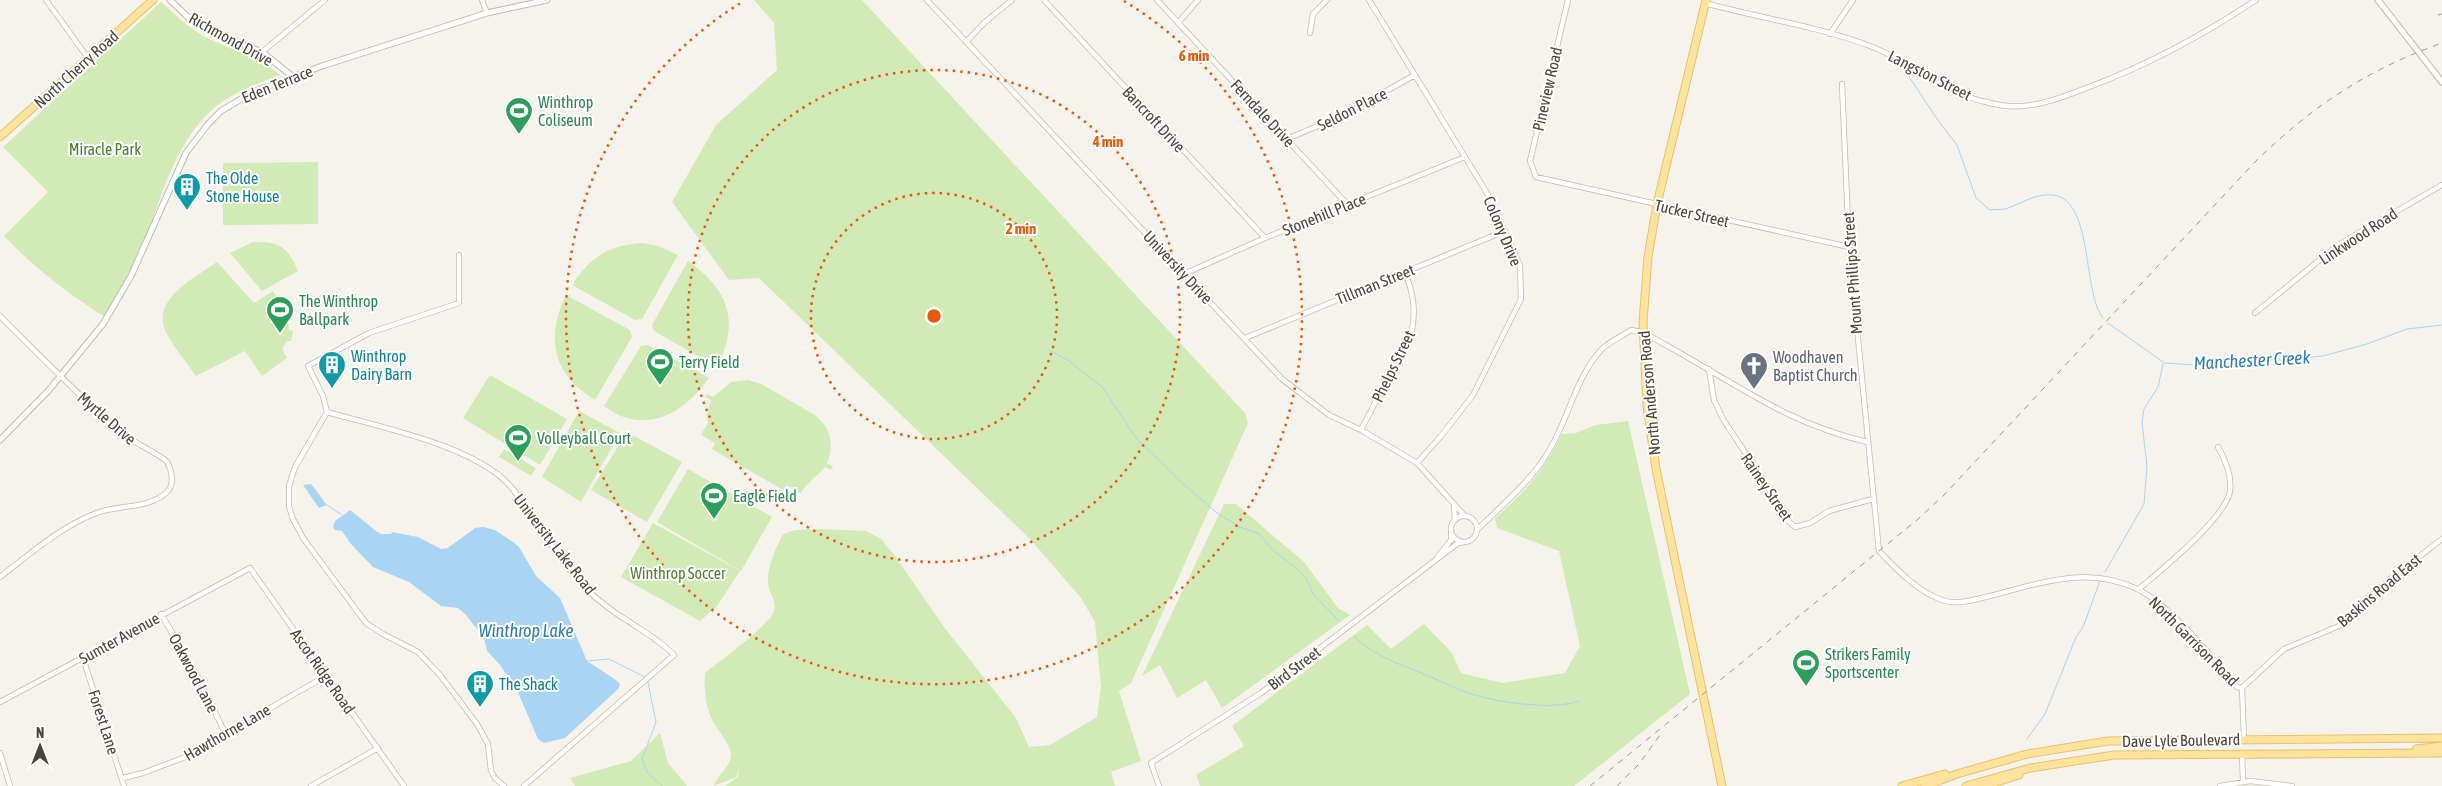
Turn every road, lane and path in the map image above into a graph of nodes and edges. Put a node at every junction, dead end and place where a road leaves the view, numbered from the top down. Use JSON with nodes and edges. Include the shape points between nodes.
{"nodes":[{"id":1,"x":46,"y":0,"type":"edge"},
{"id":2,"x":153,"y":0,"type":"edge"},
{"id":3,"x":170,"y":0,"type":"edge"},
{"id":4,"x":325,"y":0,"type":"edge"},
{"id":5,"x":482,"y":0,"type":"edge"},
{"id":6,"x":548,"y":0,"type":"edge"},
{"id":7,"x":926,"y":0,"type":"edge"},
{"id":8,"x":1012,"y":0,"type":"edge"},
{"id":9,"x":1044,"y":0,"type":"edge"},
{"id":10,"x":1158,"y":0,"type":"edge"},
{"id":11,"x":1198,"y":0,"type":"edge"},
{"id":12,"x":1327,"y":0,"type":"edge"},
{"id":13,"x":1369,"y":0,"type":"edge"},
{"id":14,"x":1568,"y":0,"type":"edge"},
{"id":15,"x":1854,"y":0,"type":"edge"},
{"id":16,"x":2256,"y":0,"type":"edge"},
{"id":17,"x":2378,"y":0,"type":"edge"},
{"id":18,"x":1705,"y":1,"type":"edge"},
{"id":19,"x":487,"y":13,"type":"junction"},
{"id":20,"x":1178,"y":23,"type":"junction"},
{"id":21,"x":1310,"y":33,"type":"dead end"},
{"id":22,"x":1830,"y":34,"type":"junction"},
{"id":23,"x":966,"y":42,"type":"junction"},
{"id":24,"x":262,"y":52,"type":"junction"},
{"id":25,"x":88,"y":58,"type":"junction"},
{"id":26,"x":1415,"y":75,"type":"junction"},
{"id":27,"x":292,"y":76,"type":"junction"},
{"id":28,"x":2442,"y":82,"type":"edge"},
{"id":29,"x":1842,"y":84,"type":"dead end"},
{"id":30,"x":0,"y":137,"type":"edge"},
{"id":31,"x":1287,"y":139,"type":"junction"},
{"id":32,"x":1465,"y":157,"type":"junction"},
{"id":33,"x":1536,"y":177,"type":"joint"},
{"id":34,"x":2442,"y":185,"type":"edge"},
{"id":35,"x":1347,"y":204,"type":"junction"},
{"id":36,"x":1657,"y":204,"type":"junction"},
{"id":37,"x":1505,"y":230,"type":"junction"},
{"id":38,"x":1265,"y":238,"type":"junction"},
{"id":39,"x":1848,"y":247,"type":"junction"},
{"id":40,"x":459,"y":255,"type":"dead end"},
{"id":41,"x":1405,"y":272,"type":"junction"},
{"id":42,"x":1184,"y":274,"type":"junction"},
{"id":43,"x":2255,"y":313,"type":"dead end"},
{"id":44,"x":0,"y":316,"type":"edge"},
{"id":45,"x":1643,"y":332,"type":"junction"},
{"id":46,"x":1245,"y":338,"type":"junction"},
{"id":47,"x":1709,"y":369,"type":"junction"},
{"id":48,"x":59,"y":377,"type":"junction"},
{"id":49,"x":327,"y":412,"type":"junction"},
{"id":50,"x":1362,"y":430,"type":"junction"},
{"id":51,"x":0,"y":440,"type":"edge"},
{"id":52,"x":1868,"y":442,"type":"junction"},
{"id":53,"x":2218,"y":447,"type":"dead end"},
{"id":54,"x":1417,"y":463,"type":"junction"},
{"id":55,"x":1874,"y":499,"type":"junction"},
{"id":56,"x":1454,"y":504,"type":"junction"},
{"id":57,"x":1464,"y":515,"type":"junction"},
{"id":58,"x":1454,"y":520,"type":"junction"},
{"id":59,"x":1487,"y":520,"type":"junction"},
{"id":60,"x":1475,"y":521,"type":"junction"},
{"id":61,"x":1478,"y":529,"type":"junction"},
{"id":62,"x":1451,"y":531,"type":"junction"},
{"id":63,"x":2442,"y":539,"type":"edge"},
{"id":64,"x":1465,"y":542,"type":"junction"},
{"id":65,"x":1880,"y":551,"type":"joint"},
{"id":66,"x":1432,"y":565,"type":"junction"},
{"id":67,"x":238,"y":574,"type":"joint"},
{"id":68,"x":0,"y":577,"type":"edge"},
{"id":69,"x":2139,"y":589,"type":"junction"},
{"id":70,"x":161,"y":614,"type":"junction"},
{"id":71,"x":83,"y":658,"type":"junction"},
{"id":72,"x":326,"y":676,"type":"junction"},
{"id":73,"x":2242,"y":688,"type":"junction"},
{"id":74,"x":0,"y":702,"type":"edge"},
{"id":75,"x":226,"y":733,"type":"junction"},
{"id":76,"x":2442,"y":738,"type":"edge"},
{"id":77,"x":2244,"y":739,"type":"junction"},
{"id":78,"x":2442,"y":746,"type":"edge"},
{"id":79,"x":378,"y":748,"type":"junction"},
{"id":80,"x":0,"y":753,"type":"edge"},
{"id":81,"x":2376,"y":753,"type":"junction"},
{"id":82,"x":2442,"y":753,"type":"edge"},
{"id":83,"x":2242,"y":754,"type":"junction"},
{"id":84,"x":2004,"y":760,"type":"junction"},
{"id":85,"x":2069,"y":761,"type":"junction"},
{"id":86,"x":123,"y":778,"type":"junction"},
{"id":87,"x":2243,"y":782,"type":"junction"},
{"id":88,"x":10,"y":786,"type":"edge"},
{"id":89,"x":124,"y":786,"type":"edge"},
{"id":90,"x":311,"y":786,"type":"edge"},
{"id":91,"x":404,"y":786,"type":"edge"},
{"id":92,"x":504,"y":786,"type":"edge"},
{"id":93,"x":524,"y":786,"type":"edge"},
{"id":94,"x":1159,"y":786,"type":"edge"},
{"id":95,"x":1722,"y":786,"type":"edge"},
{"id":96,"x":1902,"y":786,"type":"edge"},
{"id":97,"x":1925,"y":786,"type":"edge"},
{"id":98,"x":1966,"y":786,"type":"edge"},
{"id":99,"x":1984,"y":786,"type":"edge"},
{"id":100,"x":2220,"y":786,"type":"edge"},
{"id":101,"x":2292,"y":786,"type":"edge"}],
"edges":[{"from":1,"to":25,"type":"street"},
{"from":2,"to":25,"type":"main road","name":"North Cherry Road"},
{"from":3,"to":24,"type":"street","name":"Richmond Drive","via":[[204,27]]},
{"from":4,"to":24,"type":"street"},
{"from":5,"to":19,"type":"street"},
{"from":6,"to":19,"type":"street","name":"Eden Terrace"},
{"from":7,"to":23,"type":"street","name":"University Drive"},
{"from":8,"to":23,"type":"street"},
{"from":9,"to":38,"type":"street","name":"Bancroft Drive"},
{"from":10,"to":20,"type":"street","name":"Ferndale Drive"},
{"from":11,"to":20,"type":"street"},
{"from":12,"to":21,"type":"street","via":[[1313,14]]},
{"from":13,"to":26,"type":"street","name":"Colony Drive"},
{"from":14,"to":33,"type":"street","name":"Pineview Road","via":[[1530,162]]},
{"from":15,"to":22,"type":"street"},
{"from":16,"to":22,"type":"street","name":"Langston Street","via":[[2184,45],[2136,68],[2070,94],[2021,106],[1969,97],[1871,46]]},
{"from":17,"to":28,"type":"street"},
{"from":18,"to":22,"type":"street","name":"Langston Street"},
{"from":18,"to":36,"type":"main road","name":"North Anderson Road"},
{"from":19,"to":27,"type":"street","name":"Eden Terrace"},
{"from":20,"to":31,"type":"street","name":"Ferndale Drive"},
{"from":23,"to":42,"type":"street","name":"University Drive"},
{"from":24,"to":27,"type":"street","name":"Richmond Drive"},
{"from":25,"to":30,"type":"main road","name":"North Cherry Road"},
{"from":26,"to":31,"type":"street","name":"Seldon Place","via":[[1347,113]]},
{"from":26,"to":32,"type":"street","name":"Colony Drive"},
{"from":27,"to":48,"type":"street","name":"Eden Terrace","via":[[236,101],[196,138],[178,169],[115,305],[90,342]]},
{"from":29,"to":39,"type":"street","name":"Mount Phillips Street"},
{"from":31,"to":35,"type":"street","name":"Ferndale Drive"},
{"from":32,"to":35,"type":"street","name":"Stonehill Place"},
{"from":32,"to":37,"type":"street","name":"Colony Drive"},
{"from":33,"to":36,"type":"street","name":"Tucker Street"},
{"from":34,"to":43,"type":"street","name":"Linkwood Road","via":[[2338,245]]},
{"from":35,"to":38,"type":"street","name":"Stonehill Place"},
{"from":36,"to":39,"type":"street","name":"Tucker Street"},
{"from":36,"to":45,"type":"main road","name":"North Anderson Road","via":[[1644,290]]},
{"from":37,"to":41,"type":"street","name":"Tillman Street"},
{"from":37,"to":54,"type":"street","name":"Colony Drive","via":[[1520,266],[1521,298],[1473,395]]},
{"from":38,"to":42,"type":"street","name":"Stonehill Place"},
{"from":39,"to":52,"type":"street","name":"Mount Phillips Street"},
{"from":40,"to":49,"type":"street","via":[[459,303],[369,334],[308,366],[324,396]]},
{"from":41,"to":46,"type":"street","name":"Tillman Street"},
{"from":41,"to":50,"type":"street","name":"Phelps Street","via":[[1414,297],[1412,330]]},
{"from":42,"to":46,"type":"street","name":"University Drive"},
{"from":44,"to":48,"type":"street","name":"Myrtle Drive"},
{"from":45,"to":47,"type":"street"},
{"from":45,"to":59,"type":"street","name":"Bird Street","via":[[1631,330],[1604,348],[1584,374],[1549,451],[1525,483]]},
{"from":45,"to":95,"type":"main road","name":"North Anderson Road","via":[[1656,469]]},
{"from":46,"to":50,"type":"street","name":"University Drive","via":[[1297,392],[1329,415]]},
{"from":47,"to":52,"type":"street","via":[[1761,402],[1798,420],[1834,434]]},
{"from":47,"to":55,"type":"street","name":"Rainey Street","via":[[1714,400],[1723,419],[1785,518],[1796,527],[1810,523],[1829,511]]},
{"from":48,"to":51,"type":"street","name":"Eden Terrace"},
{"from":48,"to":68,"type":"street","name":"Myrtle Drive","via":[[132,442],[166,460],[172,476],[168,492],[154,502],[96,512],[66,526]]},
{"from":49,"to":92,"type":"street","via":[[295,467],[289,486],[292,516],[303,538],[366,623],[418,652],[440,674],[477,724],[488,744],[491,770]]},
{"from":49,"to":93,"type":"street","name":"University Lake Road","via":[[446,448],[495,471],[511,486],[584,587],[674,655]]},
{"from":50,"to":54,"type":"street","name":"University Drive"},
{"from":52,"to":55,"type":"street","name":"Mount Phillips Street"},
{"from":53,"to":69,"type":"street","via":[[2226,462],[2230,492],[2218,513],[2173,561]]},
{"from":54,"to":56,"type":"street","name":"University Drive"},
{"from":55,"to":65,"type":"street","name":"Mount Phillips Street"},
{"from":56,"to":57,"type":"street","name":"University Drive"},
{"from":56,"to":58,"type":"street"},
{"from":57,"to":58,"type":"street"},
{"from":57,"to":60,"type":"street"},
{"from":58,"to":62,"type":"street","name":"Bird Street"},
{"from":59,"to":60,"type":"street"},
{"from":59,"to":61,"type":"street","name":"Bird Street"},
{"from":60,"to":61,"type":"street"},
{"from":61,"to":64,"type":"street","name":"Bird Street","via":[[1472,540]]},
{"from":62,"to":64,"type":"street","via":[[1454,538]]},
{"from":62,"to":66,"type":"street","name":"Bird Street","via":[[1451,540]]},
{"from":63,"to":73,"type":"street","name":"Baskins Road East","via":[[2384,584],[2339,626],[2284,649]]},
{"from":64,"to":66,"type":"street","name":"Bird Street","via":[[1458,543]]},
{"from":65,"to":69,"type":"street","name":"North Garrison Road","via":[[1912,582],[1947,602],[1968,602],[2066,577],[2100,577]]},
{"from":66,"to":94,"type":"street","name":"Bird Street","via":[[1262,693],[1151,763]]},
{"from":67,"to":70,"type":"street","name":"Sumter Avenue"},
{"from":67,"to":72,"type":"street","name":"Ascot Ridge Road","via":[[250,568]]},
{"from":69,"to":73,"type":"street","name":"North Garrison Road","via":[[2164,608],[2237,687]]},
{"from":70,"to":71,"type":"street","name":"Sumter Avenue"},
{"from":70,"to":75,"type":"street","name":"Oakwood Lane"},
{"from":71,"to":74,"type":"street","name":"Sumter Avenue"},
{"from":71,"to":86,"type":"street","name":"Forest Lane"},
{"from":72,"to":75,"type":"street","name":"Hawthorne Lane"},
{"from":72,"to":79,"type":"street","name":"Ascot Ridge Road"},
{"from":73,"to":77,"type":"street","name":"North Garrison Road"},
{"from":75,"to":86,"type":"street","name":"Hawthorne Lane","via":[[183,758]]},
{"from":76,"to":77,"type":"main road","name":"Dave Lyle Boulevard"},
{"from":77,"to":84,"type":"main road","name":"Dave Lyle Boulevard","via":[[2108,741]]},
{"from":78,"to":81,"type":"main road"},
{"from":79,"to":90,"type":"street"},
{"from":79,"to":91,"type":"street","name":"Ascot Ridge Road"},
{"from":80,"to":88,"type":"street"},
{"from":81,"to":82,"type":"main road","name":"Dave Lyle Boulevard"},
{"from":81,"to":83,"type":"main road","name":"Dave Lyle Boulevard"},
{"from":83,"to":85,"type":"main road","name":"Dave Lyle Boulevard","via":[[2114,755]]},
{"from":83,"to":87,"type":"street"},
{"from":84,"to":96,"type":"main road"},
{"from":84,"to":97,"type":"main road","name":"Dave Lyle Boulevard"},
{"from":85,"to":98,"type":"main road","name":"Dave Lyle Boulevard"},
{"from":85,"to":99,"type":"main road"},
{"from":86,"to":89,"type":"street","name":"Forest Lane"},
{"from":87,"to":100,"type":"street"},
{"from":87,"to":101,"type":"street"}]}
